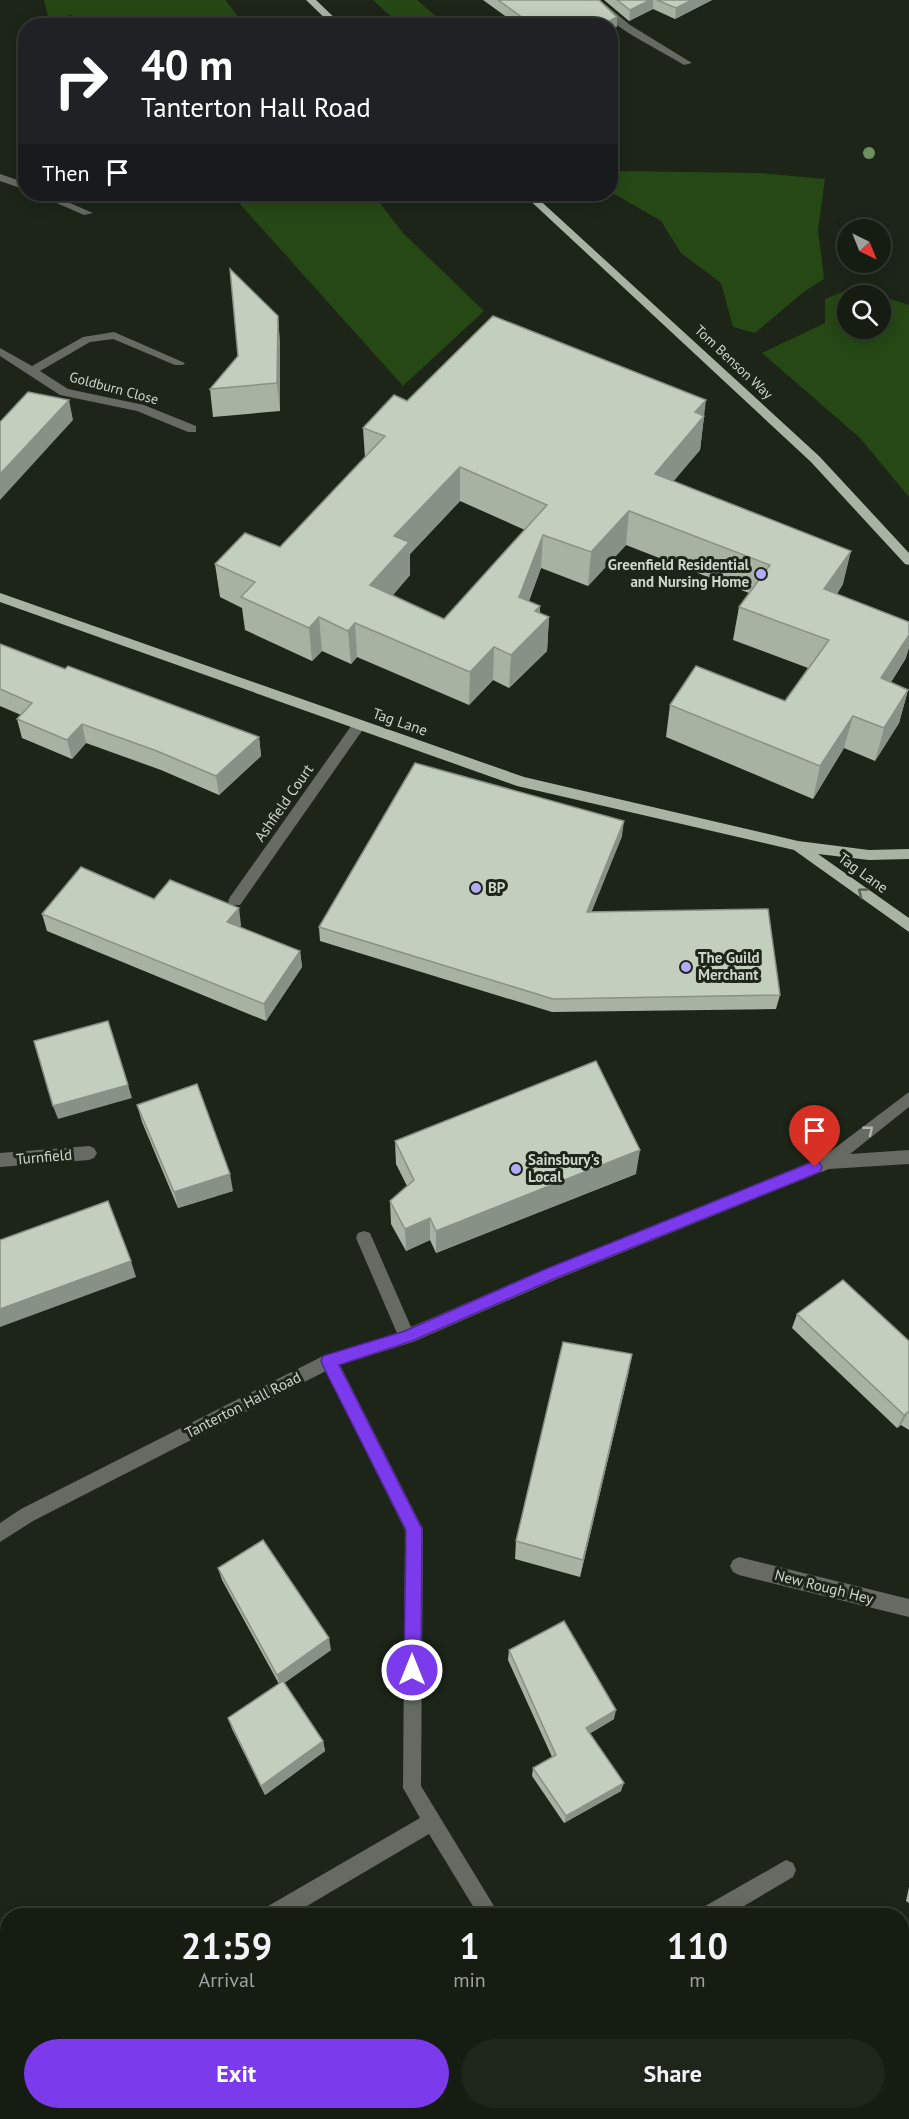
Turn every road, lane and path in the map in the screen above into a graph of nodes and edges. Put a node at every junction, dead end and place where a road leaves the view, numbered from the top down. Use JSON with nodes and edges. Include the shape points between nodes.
{"nodes":[{"id":1,"x":311,"y":0,"type":"edge"},
{"id":2,"x":595,"y":0,"type":"edge"},
{"id":3,"x":330,"y":18,"type":"edge"},
{"id":4,"x":615,"y":18,"type":"edge"},
{"id":5,"x":618,"y":20,"type":"edge"},
{"id":6,"x":687,"y":63,"type":"dead end"},
{"id":7,"x":0,"y":177,"type":"edge"},
{"id":8,"x":18,"y":184,"type":"edge"},
{"id":9,"x":58,"y":201,"type":"edge"},
{"id":10,"x":536,"y":201,"type":"edge"},
{"id":11,"x":88,"y":213,"type":"dead end"},
{"id":12,"x":0,"y":351,"type":"edge"},
{"id":13,"x":179,"y":363,"type":"dead end"},
{"id":14,"x":32,"y":371,"type":"junction"},
{"id":15,"x":192,"y":429,"type":"dead end"},
{"id":16,"x":909,"y":561,"type":"edge"},
{"id":17,"x":0,"y":597,"type":"edge"},
{"id":18,"x":359,"y":725,"type":"junction"},
{"id":19,"x":798,"y":846,"type":"junction"},
{"id":20,"x":909,"y":854,"type":"edge"},
{"id":21,"x":236,"y":901,"type":"dead end"},
{"id":22,"x":909,"y":926,"type":"edge"},
{"id":23,"x":909,"y":1098,"type":"edge"},
{"id":24,"x":89,"y":1153,"type":"dead end"},
{"id":25,"x":909,"y":1157,"type":"edge"},
{"id":26,"x":0,"y":1160,"type":"edge"},
{"id":27,"x":828,"y":1162,"type":"junction"},
{"id":28,"x":364,"y":1238,"type":"dead end"},
{"id":29,"x":407,"y":1337,"type":"junction"},
{"id":30,"x":329,"y":1361,"type":"junction"},
{"id":31,"x":0,"y":1533,"type":"edge"},
{"id":32,"x":739,"y":1566,"type":"dead end"},
{"id":33,"x":909,"y":1608,"type":"edge"},
{"id":34,"x":432,"y":1822,"type":"junction"},
{"id":35,"x":786,"y":1870,"type":"dead end"},
{"id":36,"x":284,"y":1908,"type":"edge"},
{"id":37,"x":485,"y":1908,"type":"edge"},
{"id":38,"x":721,"y":1908,"type":"edge"}],
"edges":[{"from":1,"to":3,"type":"main road"},
{"from":2,"to":4,"type":"street"},
{"from":5,"to":6,"type":"street"},
{"from":7,"to":8,"type":"street"},
{"from":9,"to":11,"type":"street"},
{"from":10,"to":16,"type":"main road","name":"Tom Benson Way","via":[[815,459]]},
{"from":12,"to":14,"type":"street","name":"Goldburn Close"},
{"from":13,"to":14,"type":"street","via":[[114,335],[87,339]]},
{"from":14,"to":15,"type":"street","name":"Goldburn Close","via":[[64,392],[140,408]]},
{"from":17,"to":18,"type":"main road","name":"Tag Lane"},
{"from":18,"to":19,"type":"main road","name":"Tag Lane","via":[[522,782]]},
{"from":18,"to":21,"type":"street","name":"Ashfield Court"},
{"from":19,"to":20,"type":"main road","name":"Tag Lane","via":[[869,855]]},
{"from":22,"to":19,"type":"main road","name":"Tag Lane","one_way":true},
{"from":27,"to":23,"type":"street","name":"Tanterton Hall Road","one_way":true},
{"from":24,"to":26,"type":"street","name":"Turnfield"},
{"from":25,"to":27,"type":"street","name":"Tanterton Hall Road"},
{"from":27,"to":29,"type":"street","name":"Tanterton Hall Road"},
{"from":28,"to":29,"type":"street"},
{"from":29,"to":30,"type":"street","name":"Tanterton Hall Road"},
{"from":30,"to":31,"type":"street","name":"Tanterton Hall Road","via":[[27,1515]]},
{"from":30,"to":34,"type":"street","via":[[414,1529],[412,1788]]},
{"from":32,"to":33,"type":"street","name":"New Rough Hey"},
{"from":34,"to":36,"type":"street"},
{"from":34,"to":37,"type":"street"},
{"from":35,"to":38,"type":"street"}]}
